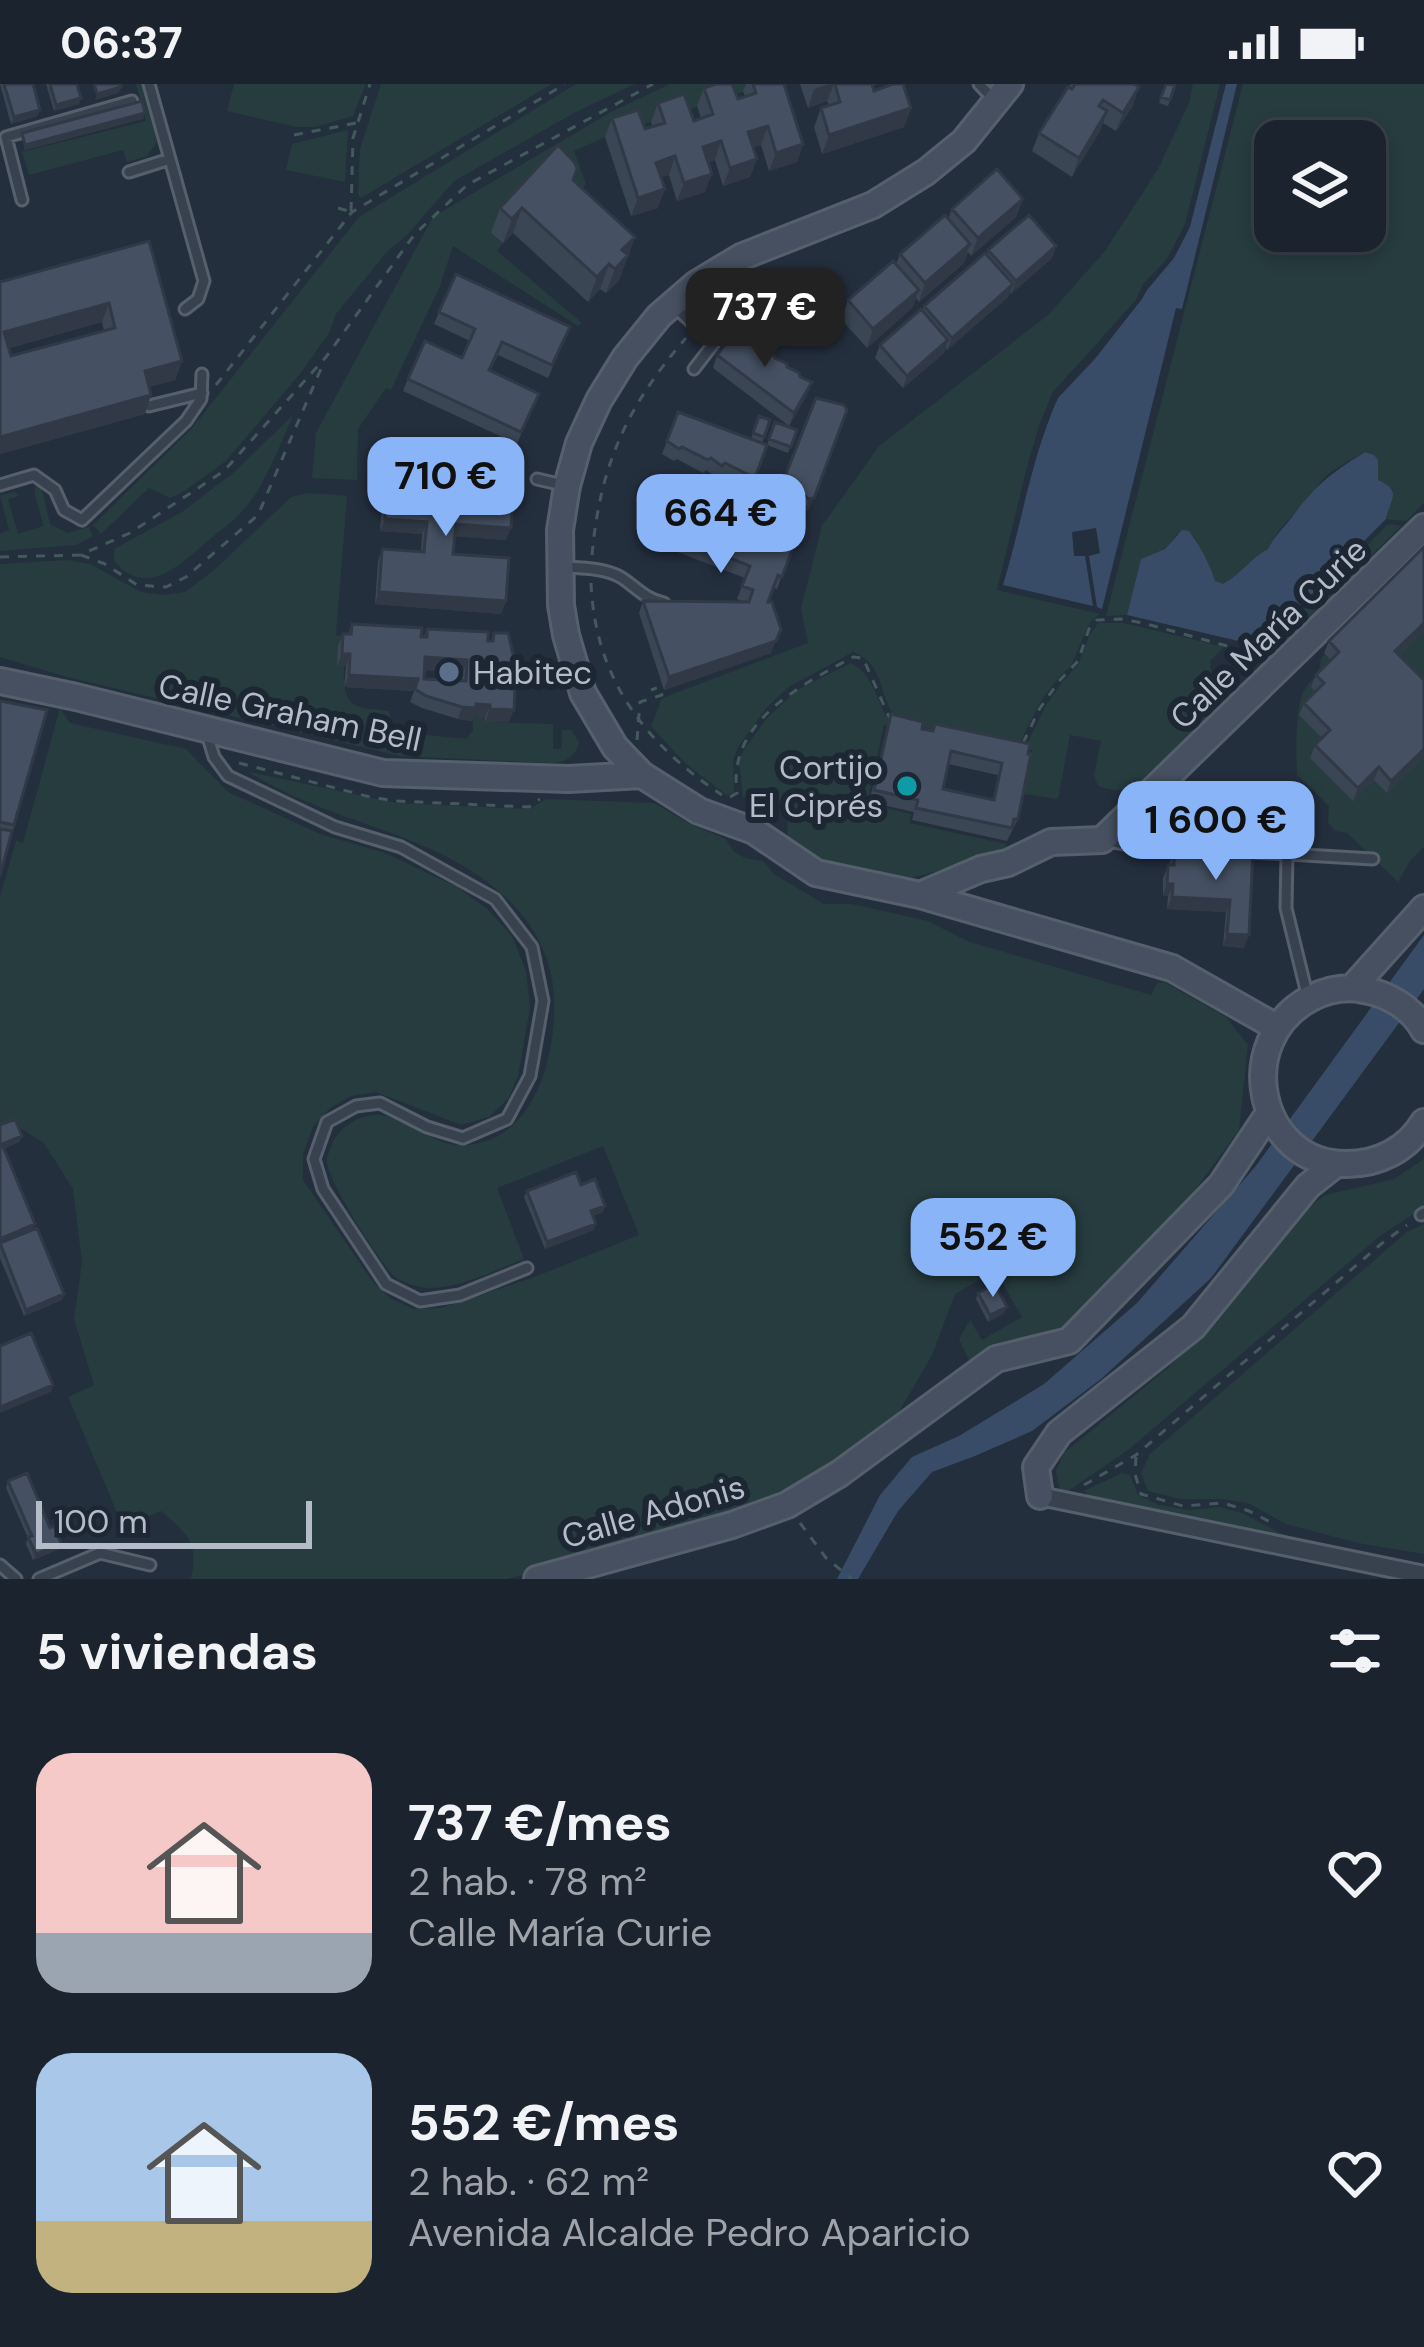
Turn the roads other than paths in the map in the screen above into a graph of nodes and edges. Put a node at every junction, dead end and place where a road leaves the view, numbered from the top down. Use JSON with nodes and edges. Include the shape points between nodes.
{"nodes":[{"id":1,"x":149,"y":84,"type":"edge"},
{"id":2,"x":995,"y":90,"type":"edge"},
{"id":3,"x":132,"y":101,"type":"edge"},
{"id":4,"x":170,"y":159,"type":"junction"},
{"id":5,"x":129,"y":172,"type":"dead end"},
{"id":6,"x":22,"y":200,"type":"dead end"},
{"id":7,"x":672,"y":305,"type":"junction"},
{"id":8,"x":185,"y":309,"type":"dead end"},
{"id":9,"x":694,"y":369,"type":"dead end"},
{"id":10,"x":202,"y":374,"type":"dead end"},
{"id":11,"x":201,"y":396,"type":"junction"},
{"id":12,"x":149,"y":406,"type":"edge"},
{"id":13,"x":537,"y":479,"type":"dead end"},
{"id":14,"x":0,"y":485,"type":"edge"},
{"id":15,"x":566,"y":486,"type":"junction"},
{"id":16,"x":1424,"y":527,"type":"edge"},
{"id":17,"x":559,"y":567,"type":"junction"},
{"id":18,"x":671,"y":605,"type":"edge"},
{"id":19,"x":0,"y":681,"type":"edge"},
{"id":20,"x":205,"y":729,"type":"junction"},
{"id":21,"x":642,"y":775,"type":"junction"},
{"id":22,"x":1102,"y":841,"type":"junction"},
{"id":23,"x":1287,"y":854,"type":"junction"},
{"id":24,"x":1373,"y":859,"type":"dead end"},
{"id":25,"x":920,"y":895,"type":"junction"},
{"id":26,"x":1424,"y":908,"type":"edge"},
{"id":27,"x":1352,"y":988,"type":"junction"},
{"id":28,"x":1309,"y":1000,"type":"junction"},
{"id":29,"x":1423,"y":1023,"type":"edge"},
{"id":30,"x":1276,"y":1027,"type":"junction"},
{"id":31,"x":1269,"y":1113,"type":"junction"},
{"id":32,"x":1424,"y":1122,"type":"edge"},
{"id":33,"x":1336,"y":1164,"type":"junction"},
{"id":34,"x":527,"y":1268,"type":"dead end"},
{"id":35,"x":1052,"y":1499,"type":"joint"},
{"id":36,"x":0,"y":1565,"type":"edge"},
{"id":37,"x":150,"y":1565,"type":"dead end"},
{"id":38,"x":1424,"y":1575,"type":"edge"},
{"id":39,"x":16,"y":1579,"type":"edge"},
{"id":40,"x":39,"y":1579,"type":"edge"},
{"id":41,"x":537,"y":1579,"type":"edge"}],
"edges":[{"from":1,"to":4,"type":"lane"},
{"from":2,"to":7,"type":"street","via":[[964,141],[909,183],[740,256]]},
{"from":3,"to":6,"type":"lane","via":[[6,136]]},
{"from":4,"to":5,"type":"lane"},
{"from":4,"to":8,"type":"lane","via":[[204,281]]},
{"from":7,"to":9,"type":"lane","via":[[714,343]]},
{"from":7,"to":15,"type":"street","via":[[599,400]]},
{"from":10,"to":11,"type":"lane"},
{"from":11,"to":12,"type":"lane"},
{"from":11,"to":14,"type":"lane","via":[[186,421],[82,520],[34,475]]},
{"from":13,"to":15,"type":"lane"},
{"from":15,"to":17,"type":"street"},
{"from":16,"to":22,"type":"street","name":"Calle María Curie"},
{"from":17,"to":18,"type":"lane","via":[[618,575]]},
{"from":17,"to":21,"type":"street","via":[[583,693]]},
{"from":19,"to":20,"type":"street","name":"Calle Graham Bell"},
{"from":20,"to":21,"type":"street","name":"Calle Graham Bell","via":[[382,773]]},
{"from":20,"to":34,"type":"lane","via":[[228,776],[458,878],[495,899],[532,947],[543,1001],[530,1076],[506,1119],[463,1138],[380,1103],[356,1106],[327,1123],[314,1159],[323,1189],[386,1284],[403,1293],[420,1301],[460,1295]]},
{"from":21,"to":25,"type":"street","via":[[700,811],[754,831],[816,873]]},
{"from":22,"to":23,"type":"lane"},
{"from":22,"to":25,"type":"street","via":[[1052,842]]},
{"from":23,"to":24,"type":"lane"},
{"from":23,"to":28,"type":"lane","via":[[1286,908]]},
{"from":25,"to":30,"type":"street","via":[[1172,968]]},
{"from":26,"to":27,"type":"street"},
{"from":27,"to":28,"type":"street"},
{"from":27,"to":29,"type":"street","via":[[1378,992]]},
{"from":28,"to":30,"type":"street"},
{"from":30,"to":31,"type":"street","via":[[1264,1054]]},
{"from":31,"to":33,"type":"street","via":[[1285,1137]]},
{"from":31,"to":41,"type":"street","name":"Calle Adonis","via":[[1221,1185],[1069,1341],[996,1359],[787,1505]]},
{"from":32,"to":33,"type":"street","via":[[1394,1153]]},
{"from":33,"to":35,"type":"street","via":[[1308,1186],[1193,1327],[1059,1433],[1036,1467]]},
{"from":35,"to":38,"type":"street"},
{"from":36,"to":39,"type":"lane"},
{"from":37,"to":40,"type":"lane","via":[[100,1553]]}]}
